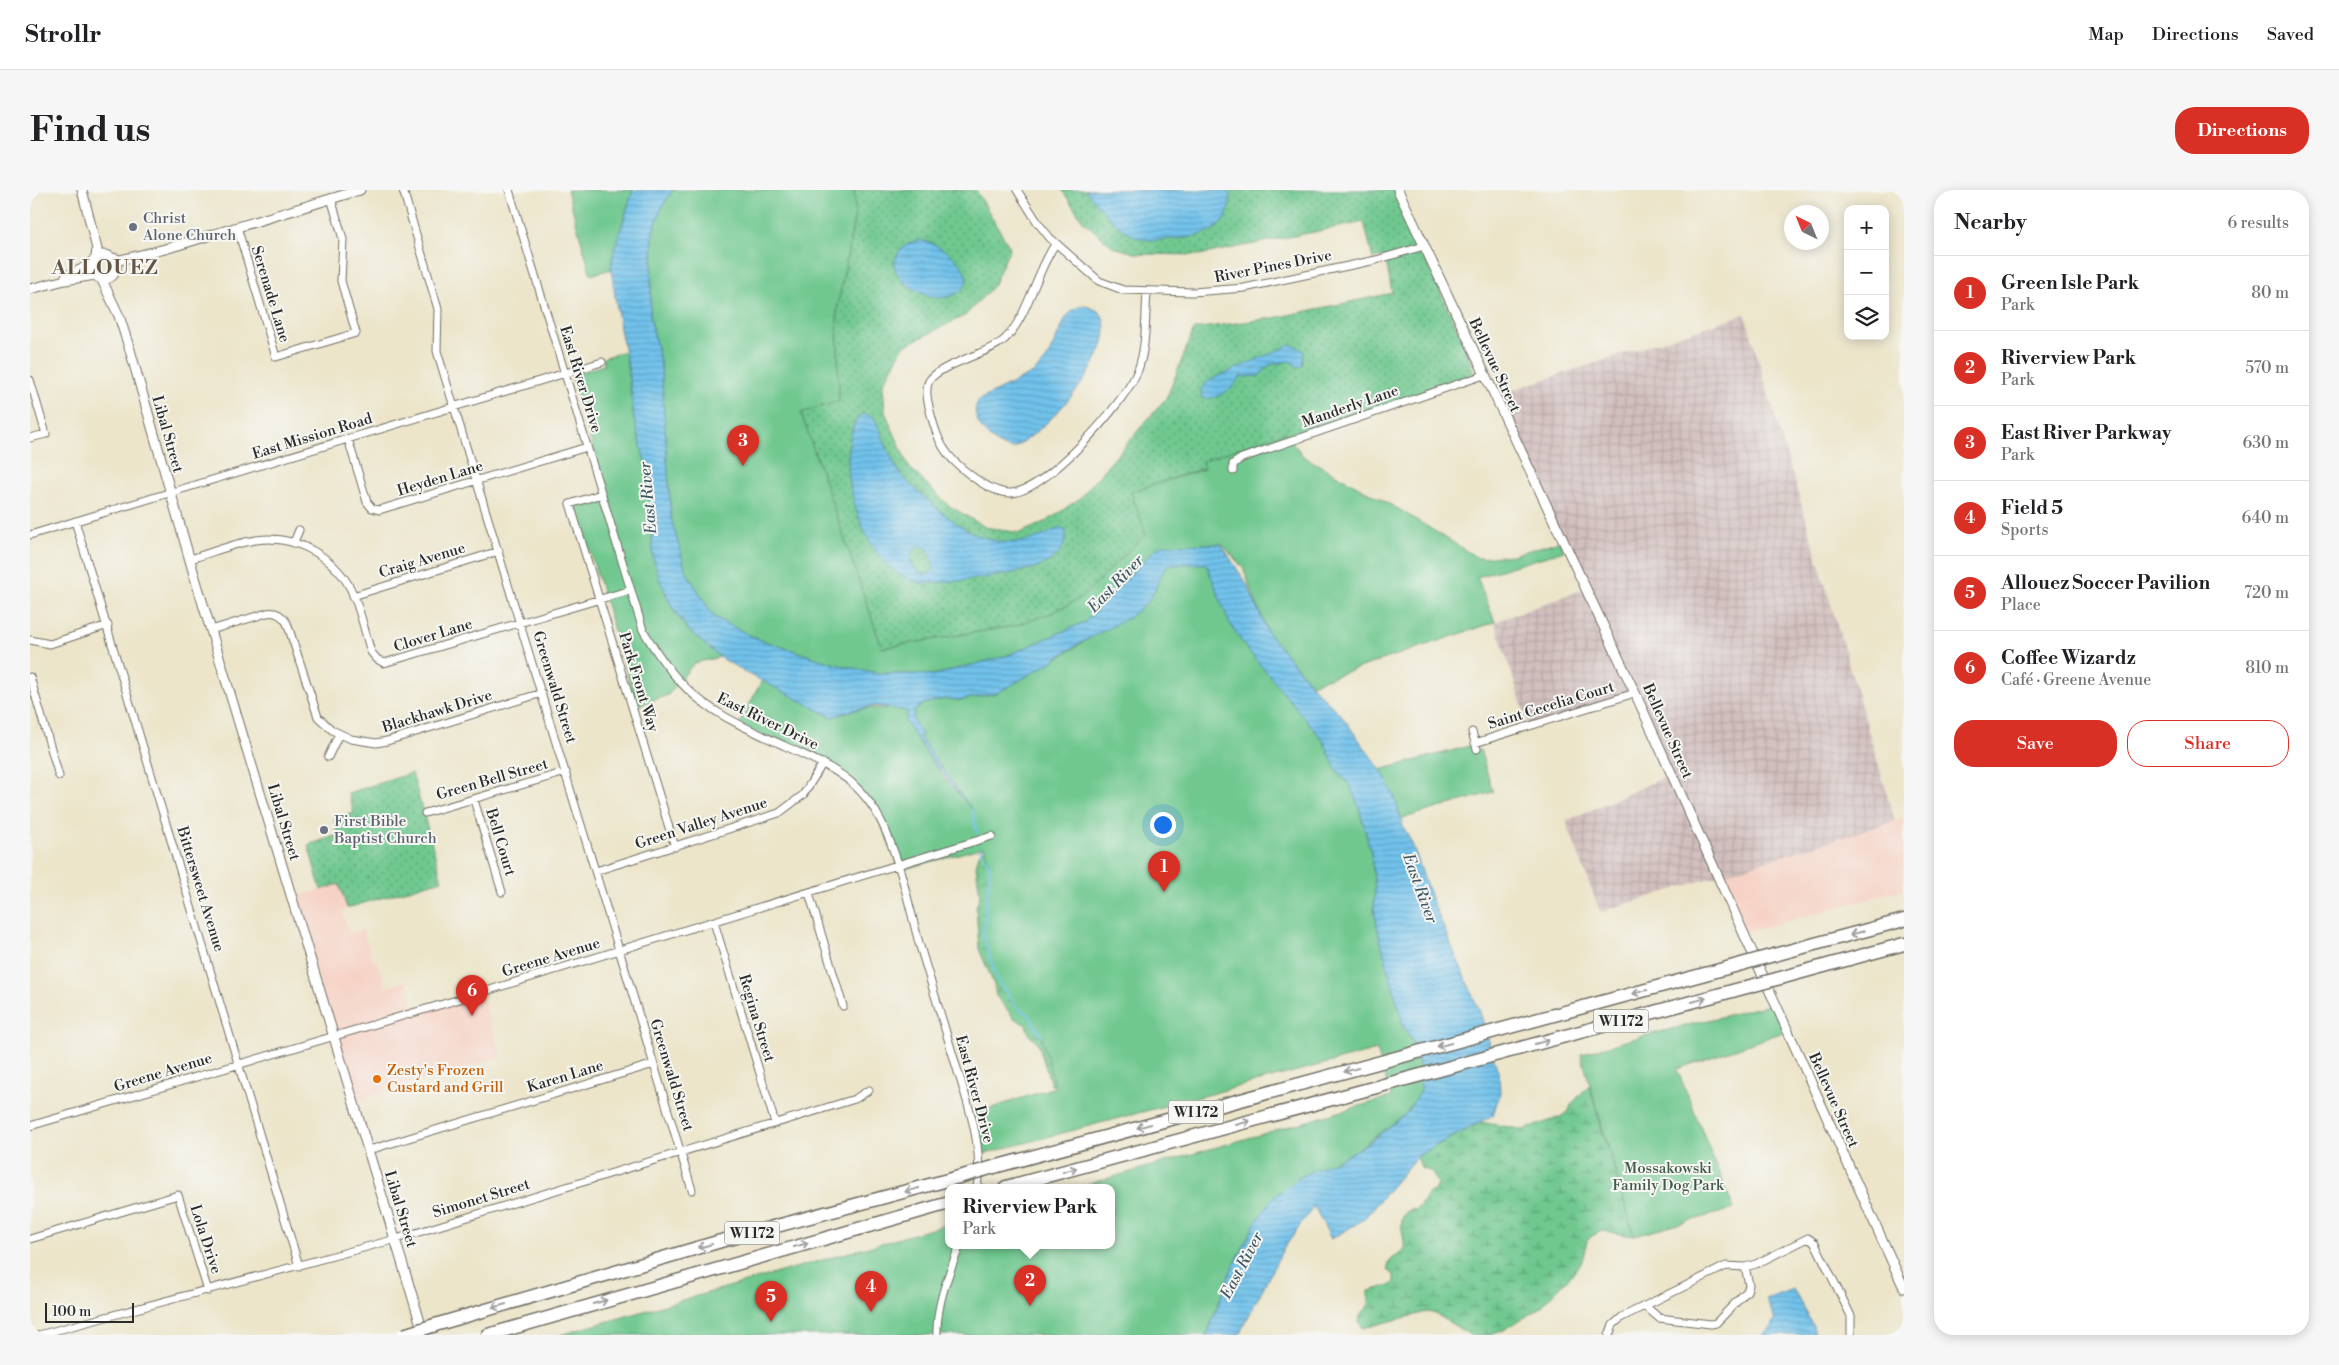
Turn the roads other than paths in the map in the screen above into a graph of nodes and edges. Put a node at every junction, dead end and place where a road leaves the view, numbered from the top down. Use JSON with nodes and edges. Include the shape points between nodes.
{"nodes":[{"id":1,"x":82,"y":190,"type":"edge"},
{"id":2,"x":360,"y":190,"type":"edge"},
{"id":3,"x":403,"y":190,"type":"edge"},
{"id":4,"x":509,"y":190,"type":"edge"},
{"id":5,"x":1017,"y":190,"type":"edge"},
{"id":6,"x":1398,"y":190,"type":"edge"},
{"id":7,"x":332,"y":198,"type":"junction"},
{"id":8,"x":86,"y":202,"type":"junction"},
{"id":9,"x":236,"y":227,"type":"junction"},
{"id":10,"x":1056,"y":243,"type":"junction"},
{"id":11,"x":1424,"y":246,"type":"junction"},
{"id":12,"x":164,"y":249,"type":"junction"},
{"id":13,"x":110,"y":257,"type":"junction"},
{"id":14,"x":95,"y":259,"type":"junction"},
{"id":15,"x":114,"y":272,"type":"junction"},
{"id":16,"x":98,"y":276,"type":"junction"},
{"id":17,"x":47,"y":284,"type":"junction"},
{"id":18,"x":30,"y":289,"type":"edge"},
{"id":19,"x":1147,"y":292,"type":"junction"},
{"id":20,"x":119,"y":316,"type":"junction"},
{"id":21,"x":602,"y":362,"type":"dead end"},
{"id":22,"x":564,"y":374,"type":"junction"},
{"id":23,"x":1484,"y":375,"type":"junction"},
{"id":24,"x":30,"y":380,"type":"edge"},
{"id":25,"x":454,"y":407,"type":"junction"},
{"id":26,"x":30,"y":438,"type":"edge"},
{"id":27,"x":348,"y":439,"type":"junction"},
{"id":28,"x":587,"y":447,"type":"junction"},
{"id":29,"x":1233,"y":472,"type":"dead end"},
{"id":30,"x":477,"y":481,"type":"junction"},
{"id":31,"x":171,"y":492,"type":"junction"},
{"id":32,"x":601,"y":494,"type":"junction"},
{"id":33,"x":75,"y":521,"type":"junction"},
{"id":34,"x":299,"y":530,"type":"dead end"},
{"id":35,"x":30,"y":535,"type":"edge"},
{"id":36,"x":294,"y":542,"type":"junction"},
{"id":37,"x":499,"y":551,"type":"junction"},
{"id":38,"x":190,"y":559,"type":"junction"},
{"id":39,"x":631,"y":590,"type":"junction"},
{"id":40,"x":353,"y":596,"type":"junction"},
{"id":41,"x":599,"y":600,"type":"junction"},
{"id":42,"x":521,"y":623,"type":"junction"},
{"id":43,"x":108,"y":625,"type":"junction"},
{"id":44,"x":212,"y":630,"type":"junction"},
{"id":45,"x":30,"y":640,"type":"edge"},
{"id":46,"x":30,"y":677,"type":"edge"},
{"id":47,"x":542,"y":693,"type":"junction"},
{"id":48,"x":1635,"y":693,"type":"junction"},
{"id":49,"x":1472,"y":732,"type":"dead end"},
{"id":50,"x":339,"y":734,"type":"junction"},
{"id":51,"x":328,"y":757,"type":"dead end"},
{"id":52,"x":823,"y":763,"type":"junction"},
{"id":53,"x":566,"y":772,"type":"junction"},
{"id":54,"x":59,"y":776,"type":"dead end"},
{"id":55,"x":474,"y":800,"type":"junction"},
{"id":56,"x":425,"y":813,"type":"dead end"},
{"id":57,"x":992,"y":836,"type":"dead end"},
{"id":58,"x":675,"y":847,"type":"junction"},
{"id":59,"x":898,"y":866,"type":"junction"},
{"id":60,"x":596,"y":871,"type":"junction"},
{"id":61,"x":502,"y":892,"type":"dead end"},
{"id":62,"x":809,"y":893,"type":"junction"},
{"id":63,"x":1904,"y":920,"type":"edge"},
{"id":64,"x":714,"y":922,"type":"junction"},
{"id":65,"x":1904,"y":944,"type":"edge"},
{"id":66,"x":620,"y":950,"type":"junction"},
{"id":67,"x":843,"y":1006,"type":"dead end"},
{"id":68,"x":335,"y":1036,"type":"junction"},
{"id":69,"x":239,"y":1064,"type":"junction"},
{"id":70,"x":654,"y":1064,"type":"junction"},
{"id":71,"x":869,"y":1090,"type":"dead end"},
{"id":72,"x":31,"y":1123,"type":"edge"},
{"id":73,"x":775,"y":1123,"type":"junction"},
{"id":74,"x":369,"y":1150,"type":"junction"},
{"id":75,"x":680,"y":1152,"type":"junction"},
{"id":76,"x":977,"y":1184,"type":"edge"},
{"id":77,"x":1017,"y":1184,"type":"edge"},
{"id":78,"x":692,"y":1190,"type":"dead end"},
{"id":79,"x":945,"y":1204,"type":"edge"},
{"id":80,"x":30,"y":1238,"type":"edge"},
{"id":81,"x":396,"y":1239,"type":"junction"},
{"id":82,"x":959,"y":1249,"type":"edge"},
{"id":83,"x":300,"y":1266,"type":"junction"},
{"id":84,"x":1745,"y":1267,"type":"junction"},
{"id":85,"x":1904,"y":1288,"type":"edge"},
{"id":86,"x":208,"y":1291,"type":"junction"},
{"id":87,"x":1645,"y":1306,"type":"junction"},
{"id":88,"x":39,"y":1335,"type":"edge"},
{"id":89,"x":403,"y":1335,"type":"edge"},
{"id":90,"x":424,"y":1335,"type":"edge"},
{"id":91,"x":488,"y":1335,"type":"edge"},
{"id":92,"x":937,"y":1335,"type":"edge"},
{"id":93,"x":1609,"y":1335,"type":"edge"},
{"id":94,"x":1851,"y":1335,"type":"edge"}],
"edges":[{"from":1,"to":8,"type":"street"},
{"from":2,"to":7,"type":"street"},
{"from":3,"to":25,"type":"street","name":"Greenwald Street","via":[[438,308],[437,351]]},
{"from":4,"to":22,"type":"street","name":"East River Drive"},
{"from":5,"to":10,"type":"street","name":"River Pines Drive","via":[[1038,223]]},
{"from":6,"to":11,"type":"street","name":"Bellevue Street"},
{"from":7,"to":9,"type":"street"},
{"from":7,"to":9,"type":"street","name":"Serenade Lane","via":[[343,239],[341,281],[356,333],[276,357]]},
{"from":8,"to":13,"type":"street"},
{"from":8,"to":14,"type":"street","via":[[97,249]]},
{"from":9,"to":12,"type":"street"},
{"from":10,"to":19,"type":"street","name":"River Pines Drive","via":[[1104,284]]},
{"from":10,"to":19,"type":"street","via":[[1009,335],[989,350],[939,372],[927,387],[932,419],[944,449],[989,487],[1001,492],[1016,492],[1037,483],[1074,452],[1120,398],[1141,361]]},
{"from":11,"to":19,"type":"street","name":"River Pines Drive","via":[[1376,260],[1259,285],[1201,292]]},
{"from":11,"to":23,"type":"street","name":"Bellevue Street"},
{"from":12,"to":13,"type":"street","via":[[120,260]]},
{"from":12,"to":15,"type":"street"},
{"from":13,"to":14,"type":"street"},
{"from":13,"to":15,"type":"street","via":[[116,264]]},
{"from":14,"to":16,"type":"street","via":[[92,268]]},
{"from":14,"to":17,"type":"street","via":[[82,269]]},
{"from":15,"to":16,"type":"street","via":[[108,278]]},
{"from":15,"to":20,"type":"street","name":"Libal Street","via":[[112,287]]},
{"from":16,"to":17,"type":"street"},
{"from":16,"to":20,"type":"street","name":"Libal Street"},
{"from":17,"to":18,"type":"street"},
{"from":20,"to":31,"type":"street","name":"Libal Street"},
{"from":21,"to":22,"type":"street","name":"East Mission Road"},
{"from":22,"to":25,"type":"street","name":"East Mission Road"},
{"from":22,"to":28,"type":"street","name":"East River Drive"},
{"from":23,"to":29,"type":"street","name":"Manderly Lane","via":[[1242,458],[1233,464]]},
{"from":23,"to":48,"type":"street","name":"Bellevue Street"},
{"from":24,"to":26,"type":"street","via":[[46,434]]},
{"from":25,"to":27,"type":"street","name":"East Mission Road"},
{"from":25,"to":30,"type":"street","name":"Greenwald Street"},
{"from":27,"to":30,"type":"street","name":"Heyden Lane","via":[[369,506],[375,510]]},
{"from":27,"to":31,"type":"street","name":"East Mission Road"},
{"from":28,"to":30,"type":"street","name":"Heyden Lane"},
{"from":28,"to":32,"type":"street","name":"East River Drive"},
{"from":30,"to":37,"type":"street","name":"Greenwald Street"},
{"from":31,"to":33,"type":"street","name":"East Mission Road"},
{"from":31,"to":38,"type":"street","name":"Libal Street"},
{"from":32,"to":39,"type":"street","name":"East River Drive"},
{"from":32,"to":41,"type":"street","name":"Park Front Way","via":[[570,504]]},
{"from":33,"to":35,"type":"street","name":"East Mission Road"},
{"from":33,"to":43,"type":"street","name":"Bittersweet Avenue"},
{"from":34,"to":36,"type":"street"},
{"from":36,"to":38,"type":"street","name":"Clover Lane","via":[[256,540]]},
{"from":36,"to":40,"type":"street","name":"Clover Lane","via":[[327,560],[344,578]]},
{"from":37,"to":40,"type":"street","name":"Craig Avenue"},
{"from":37,"to":42,"type":"street","name":"Greenwald Street"},
{"from":38,"to":44,"type":"street","name":"Libal Street"},
{"from":39,"to":41,"type":"street","name":"Clover Lane"},
{"from":39,"to":52,"type":"street","name":"East River Drive","via":[[643,630],[671,674],[686,690],[723,717]]},
{"from":40,"to":42,"type":"street","name":"Clover Lane","via":[[371,652],[384,663]]},
{"from":41,"to":42,"type":"street","name":"Clover Lane"},
{"from":41,"to":58,"type":"street","name":"Park Front Way"},
{"from":42,"to":47,"type":"street","name":"Greenwald Street"},
{"from":43,"to":45,"type":"street","via":[[50,644]]},
{"from":43,"to":69,"type":"street","name":"Bittersweet Avenue"},
{"from":44,"to":50,"type":"street","name":"Blackhawk Drive","via":[[267,613],[283,617],[314,710]]},
{"from":44,"to":68,"type":"street","name":"Libal Street"},
{"from":46,"to":54,"type":"street"},
{"from":47,"to":50,"type":"street","name":"Blackhawk Drive","via":[[387,741],[363,742]]},
{"from":47,"to":53,"type":"street","name":"Greenwald Street"},
{"from":48,"to":49,"type":"street","name":"Saint Cecelia Court","via":[[1476,746]]},
{"from":48,"to":85,"type":"street","name":"Bellevue Street"},
{"from":50,"to":51,"type":"street"},
{"from":52,"to":58,"type":"street","name":"Green Valley Avenue","via":[[803,794],[779,813]]},
{"from":52,"to":59,"type":"street","name":"East River Drive","via":[[852,783],[866,799],[880,820]]},
{"from":53,"to":55,"type":"street","name":"Green Bell Street"},
{"from":53,"to":60,"type":"street","name":"Greenwald Street"},
{"from":55,"to":56,"type":"street","name":"Green Bell Street"},
{"from":55,"to":61,"type":"street","name":"Bell Court"},
{"from":57,"to":59,"type":"street","name":"Greene Avenue"},
{"from":58,"to":60,"type":"street","name":"Green Valley Avenue"},
{"from":59,"to":62,"type":"street","name":"Greene Avenue"},
{"from":59,"to":76,"type":"street","name":"East River Drive","via":[[971,1115],[979,1168]]},
{"from":60,"to":66,"type":"street","name":"Greenwald Street"},
{"from":62,"to":64,"type":"street","name":"Greene Avenue"},
{"from":62,"to":67,"type":"street"},
{"from":63,"to":89,"type":"highway","number":"WI 172","one_way":true,"bridge":true,"via":[[702,1247]]},
{"from":64,"to":66,"type":"street","name":"Greene Avenue"},
{"from":64,"to":73,"type":"street","name":"Regina Street"},
{"from":77,"to":65,"type":"highway","number":"WI 172","one_way":true,"bridge":true},
{"from":66,"to":68,"type":"street","name":"Greene Avenue"},
{"from":66,"to":70,"type":"street","name":"Greenwald Street"},
{"from":68,"to":69,"type":"street","name":"Greene Avenue"},
{"from":68,"to":74,"type":"street","name":"Libal Street"},
{"from":69,"to":72,"type":"street","name":"Greene Avenue"},
{"from":69,"to":83,"type":"street","name":"Bittersweet Avenue"},
{"from":70,"to":74,"type":"street","name":"Karen Lane"},
{"from":70,"to":75,"type":"street","name":"Greenwald Street"},
{"from":71,"to":73,"type":"street","name":"Simonet Street","via":[[855,1099]]},
{"from":73,"to":75,"type":"street","name":"Simonet Street"},
{"from":74,"to":81,"type":"street","name":"Libal Street"},
{"from":75,"to":78,"type":"street","name":"Greenwald Street"},
{"from":75,"to":81,"type":"street","name":"Simonet Street"},
{"from":91,"to":79,"type":"highway","number":"WI 172","one_way":true},
{"from":80,"to":86,"type":"street","name":"Lola Drive","via":[[178,1195]]},
{"from":81,"to":83,"type":"street","name":"Simonet Street"},
{"from":81,"to":90,"type":"street","name":"Libal Street"},
{"from":82,"to":92,"type":"street","via":[[942,1297]]},
{"from":83,"to":86,"type":"street","name":"Simonet Street"},
{"from":84,"to":87,"type":"street","via":[[1726,1266]]},
{"from":84,"to":87,"type":"street","via":[[1747,1291],[1716,1323],[1659,1318]]},
{"from":84,"to":94,"type":"street","via":[[1808,1238],[1815,1243],[1851,1316]]},
{"from":86,"to":88,"type":"street","name":"Simonet Street"},
{"from":87,"to":93,"type":"street","via":[[1617,1321]]}]}
